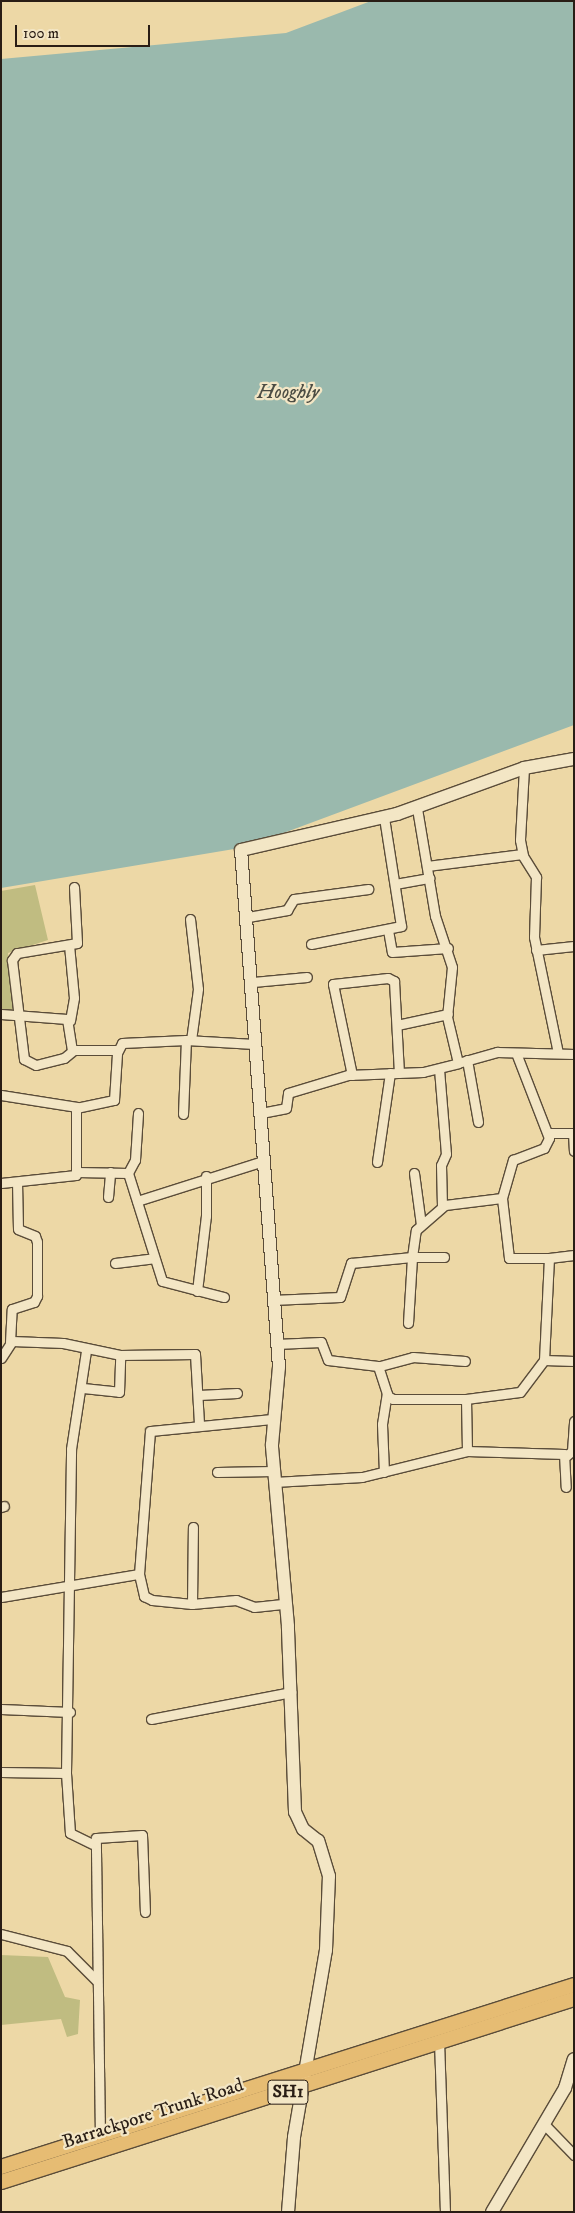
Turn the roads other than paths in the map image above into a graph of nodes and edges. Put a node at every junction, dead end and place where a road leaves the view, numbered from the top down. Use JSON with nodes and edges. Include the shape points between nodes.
{"nodes":[{"id":1,"x":574,"y":759,"type":"edge"},
{"id":2,"x":524,"y":768,"type":"junction"},
{"id":3,"x":417,"y":808,"type":"junction"},
{"id":4,"x":384,"y":817,"type":"junction"},
{"id":5,"x":522,"y":854,"type":"junction"},
{"id":6,"x":427,"y":866,"type":"junction"},
{"id":7,"x":429,"y":878,"type":"junction"},
{"id":8,"x":395,"y":884,"type":"junction"},
{"id":9,"x":74,"y":887,"type":"dead end"},
{"id":10,"x":368,"y":889,"type":"dead end"},
{"id":11,"x":248,"y":917,"type":"junction"},
{"id":12,"x":190,"y":919,"type":"dead end"},
{"id":13,"x":388,"y":930,"type":"junction"},
{"id":14,"x":310,"y":944,"type":"dead end"},
{"id":15,"x":69,"y":945,"type":"junction"},
{"id":16,"x":574,"y":946,"type":"edge"},
{"id":17,"x":448,"y":948,"type":"junction"},
{"id":18,"x":536,"y":950,"type":"junction"},
{"id":19,"x":307,"y":977,"type":"dead end"},
{"id":20,"x":253,"y":982,"type":"junction"},
{"id":21,"x":1,"y":1014,"type":"edge"},
{"id":22,"x":448,"y":1014,"type":"junction"},
{"id":23,"x":18,"y":1015,"type":"junction"},
{"id":24,"x":70,"y":1021,"type":"junction"},
{"id":25,"x":397,"y":1025,"type":"junction"},
{"id":26,"x":188,"y":1040,"type":"junction"},
{"id":27,"x":254,"y":1044,"type":"junction"},
{"id":28,"x":74,"y":1050,"type":"junction"},
{"id":29,"x":118,"y":1050,"type":"junction"},
{"id":30,"x":516,"y":1052,"type":"junction"},
{"id":31,"x":558,"y":1053,"type":"junction"},
{"id":32,"x":574,"y":1054,"type":"edge"},
{"id":33,"x":467,"y":1060,"type":"junction"},
{"id":34,"x":458,"y":1063,"type":"junction"},
{"id":35,"x":439,"y":1069,"type":"junction"},
{"id":36,"x":390,"y":1073,"type":"junction"},
{"id":37,"x":400,"y":1073,"type":"junction"},
{"id":38,"x":352,"y":1074,"type":"junction"},
{"id":39,"x":1,"y":1095,"type":"edge"},
{"id":40,"x":77,"y":1107,"type":"junction"},
{"id":41,"x":138,"y":1113,"type":"dead end"},
{"id":42,"x":261,"y":1113,"type":"junction"},
{"id":43,"x":183,"y":1114,"type":"dead end"},
{"id":44,"x":478,"y":1122,"type":"dead end"},
{"id":45,"x":550,"y":1133,"type":"junction"},
{"id":46,"x":573,"y":1133,"type":"edge"},
{"id":47,"x":574,"y":1151,"type":"edge"},
{"id":48,"x":263,"y":1162,"type":"junction"},
{"id":49,"x":377,"y":1162,"type":"dead end"},
{"id":50,"x":77,"y":1172,"type":"junction"},
{"id":51,"x":110,"y":1172,"type":"junction"},
{"id":52,"x":128,"y":1173,"type":"junction"},
{"id":53,"x":414,"y":1173,"type":"dead end"},
{"id":54,"x":206,"y":1176,"type":"junction"},
{"id":55,"x":1,"y":1183,"type":"edge"},
{"id":56,"x":17,"y":1183,"type":"junction"},
{"id":57,"x":108,"y":1196,"type":"dead end"},
{"id":58,"x":502,"y":1198,"type":"junction"},
{"id":59,"x":138,"y":1201,"type":"junction"},
{"id":60,"x":442,"y":1207,"type":"junction"},
{"id":61,"x":421,"y":1225,"type":"junction"},
{"id":62,"x":574,"y":1255,"type":"edge"},
{"id":63,"x":412,"y":1257,"type":"junction"},
{"id":64,"x":444,"y":1257,"type":"dead end"},
{"id":65,"x":154,"y":1258,"type":"junction"},
{"id":66,"x":549,"y":1258,"type":"junction"},
{"id":67,"x":115,"y":1263,"type":"dead end"},
{"id":68,"x":197,"y":1291,"type":"junction"},
{"id":69,"x":224,"y":1298,"type":"dead end"},
{"id":70,"x":272,"y":1300,"type":"junction"},
{"id":71,"x":408,"y":1323,"type":"dead end"},
{"id":72,"x":10,"y":1342,"type":"junction"},
{"id":73,"x":276,"y":1344,"type":"junction"},
{"id":74,"x":86,"y":1351,"type":"junction"},
{"id":75,"x":120,"y":1355,"type":"junction"},
{"id":76,"x":1,"y":1358,"type":"edge"},
{"id":77,"x":544,"y":1360,"type":"junction"},
{"id":78,"x":465,"y":1361,"type":"dead end"},
{"id":79,"x":574,"y":1361,"type":"edge"},
{"id":80,"x":380,"y":1366,"type":"junction"},
{"id":81,"x":83,"y":1388,"type":"junction"},
{"id":82,"x":237,"y":1393,"type":"dead end"},
{"id":83,"x":387,"y":1393,"type":"junction"},
{"id":84,"x":199,"y":1395,"type":"junction"},
{"id":85,"x":466,"y":1399,"type":"junction"},
{"id":86,"x":272,"y":1419,"type":"junction"},
{"id":87,"x":574,"y":1421,"type":"edge"},
{"id":88,"x":199,"y":1423,"type":"junction"},
{"id":89,"x":467,"y":1451,"type":"junction"},
{"id":90,"x":566,"y":1456,"type":"junction"},
{"id":91,"x":217,"y":1472,"type":"dead end"},
{"id":92,"x":384,"y":1472,"type":"junction"},
{"id":93,"x":274,"y":1476,"type":"junction"},
{"id":94,"x":566,"y":1487,"type":"dead end"},
{"id":95,"x":193,"y":1527,"type":"dead end"},
{"id":96,"x":140,"y":1574,"type":"junction"},
{"id":97,"x":71,"y":1589,"type":"junction"},
{"id":98,"x":1,"y":1597,"type":"edge"},
{"id":99,"x":192,"y":1604,"type":"junction"},
{"id":100,"x":285,"y":1604,"type":"junction"},
{"id":101,"x":291,"y":1692,"type":"junction"},
{"id":102,"x":1,"y":1709,"type":"edge"},
{"id":103,"x":70,"y":1712,"type":"junction"},
{"id":104,"x":151,"y":1719,"type":"dead end"},
{"id":105,"x":1,"y":1772,"type":"edge"},
{"id":106,"x":66,"y":1773,"type":"junction"},
{"id":107,"x":93,"y":1844,"type":"junction"},
{"id":108,"x":145,"y":1912,"type":"dead end"},
{"id":109,"x":1,"y":1934,"type":"edge"},
{"id":110,"x":97,"y":1981,"type":"junction"},
{"id":111,"x":574,"y":1985,"type":"edge"},
{"id":112,"x":574,"y":1999,"type":"edge"},
{"id":113,"x":439,"y":2041,"type":"junction"},
{"id":114,"x":574,"y":2059,"type":"edge"},
{"id":115,"x":306,"y":2070,"type":"junction"},
{"id":116,"x":305,"y":2087,"type":"junction"},
{"id":117,"x":543,"y":2123,"type":"junction"},
{"id":118,"x":100,"y":2137,"type":"junction"},
{"id":119,"x":574,"y":2154,"type":"edge"},
{"id":120,"x":1,"y":2167,"type":"edge"},
{"id":121,"x":1,"y":2182,"type":"edge"},
{"id":122,"x":288,"y":2212,"type":"edge"},
{"id":123,"x":445,"y":2212,"type":"edge"},
{"id":124,"x":492,"y":2212,"type":"edge"}],
"edges":[{"from":1,"to":2,"type":"street"},
{"from":2,"to":3,"type":"street"},
{"from":2,"to":5,"type":"street"},
{"from":3,"to":4,"type":"street"},
{"from":3,"to":6,"type":"street"},
{"from":4,"to":8,"type":"street"},
{"from":4,"to":11,"type":"street","via":[[243,848]]},
{"from":5,"to":6,"type":"street"},
{"from":5,"to":18,"type":"street","via":[[538,888]]},
{"from":6,"to":7,"type":"street"},
{"from":7,"to":8,"type":"street"},
{"from":7,"to":17,"type":"street","via":[[435,916]]},
{"from":8,"to":13,"type":"street","via":[[401,926]]},
{"from":9,"to":15,"type":"street","via":[[78,940]]},
{"from":10,"to":11,"type":"street","via":[[294,899],[287,910]]},
{"from":11,"to":20,"type":"street"},
{"from":12,"to":26,"type":"street","via":[[198,989]]},
{"from":13,"to":14,"type":"street"},
{"from":13,"to":17,"type":"street","via":[[392,952]]},
{"from":15,"to":23,"type":"street","via":[[14,956]]},
{"from":15,"to":24,"type":"street","via":[[74,998]]},
{"from":16,"to":18,"type":"street"},
{"from":17,"to":22,"type":"street","via":[[453,984]]},
{"from":18,"to":31,"type":"street"},
{"from":19,"to":20,"type":"street"},
{"from":20,"to":27,"type":"street"},
{"from":21,"to":23,"type":"street"},
{"from":22,"to":25,"type":"street"},
{"from":22,"to":34,"type":"street"},
{"from":23,"to":24,"type":"street"},
{"from":23,"to":28,"type":"street","via":[[28,1063],[64,1058]]},
{"from":24,"to":28,"type":"street"},
{"from":25,"to":37,"type":"street"},
{"from":25,"to":38,"type":"street","via":[[391,978],[333,984]]},
{"from":26,"to":27,"type":"street"},
{"from":26,"to":29,"type":"street","via":[[129,1041]]},
{"from":26,"to":43,"type":"street"},
{"from":27,"to":42,"type":"street"},
{"from":28,"to":29,"type":"street"},
{"from":29,"to":40,"type":"street","via":[[114,1100]]},
{"from":30,"to":31,"type":"street"},
{"from":30,"to":33,"type":"street"},
{"from":30,"to":45,"type":"street"},
{"from":31,"to":32,"type":"street"},
{"from":33,"to":34,"type":"street"},
{"from":33,"to":44,"type":"street"},
{"from":34,"to":35,"type":"street"},
{"from":35,"to":37,"type":"street"},
{"from":35,"to":60,"type":"street","via":[[446,1154],[441,1165]]},
{"from":36,"to":37,"type":"street"},
{"from":36,"to":38,"type":"street"},
{"from":36,"to":49,"type":"street"},
{"from":38,"to":42,"type":"street","via":[[288,1093],[286,1108]]},
{"from":39,"to":40,"type":"street"},
{"from":40,"to":50,"type":"street"},
{"from":41,"to":52,"type":"street","via":[[135,1160]]},
{"from":42,"to":48,"type":"street"},
{"from":45,"to":46,"type":"street"},
{"from":45,"to":58,"type":"street","via":[[544,1148],[511,1162]]},
{"from":46,"to":47,"type":"street"},
{"from":48,"to":54,"type":"street"},
{"from":48,"to":70,"type":"street"},
{"from":50,"to":51,"type":"street"},
{"from":50,"to":56,"type":"street","via":[[70,1177]]},
{"from":51,"to":52,"type":"street"},
{"from":51,"to":57,"type":"street"},
{"from":52,"to":59,"type":"street"},
{"from":53,"to":61,"type":"street"},
{"from":54,"to":59,"type":"street","via":[[171,1193]]},
{"from":54,"to":68,"type":"street","via":[[206,1216]]},
{"from":55,"to":56,"type":"street"},
{"from":56,"to":72,"type":"street","via":[[18,1229],[35,1236],[37,1242],[37,1296],[33,1303],[12,1309]]},
{"from":58,"to":60,"type":"street"},
{"from":58,"to":66,"type":"street","via":[[509,1258]]},
{"from":59,"to":65,"type":"street"},
{"from":60,"to":61,"type":"street"},
{"from":61,"to":63,"type":"street","via":[[413,1237]]},
{"from":62,"to":66,"type":"street"},
{"from":63,"to":64,"type":"street"},
{"from":63,"to":70,"type":"street","via":[[354,1262],[338,1298]]},
{"from":63,"to":71,"type":"street"},
{"from":65,"to":67,"type":"street"},
{"from":65,"to":68,"type":"street","via":[[163,1282]]},
{"from":66,"to":77,"type":"street"},
{"from":68,"to":69,"type":"street"},
{"from":70,"to":73,"type":"street"},
{"from":72,"to":74,"type":"street","via":[[63,1343]]},
{"from":72,"to":76,"type":"street"},
{"from":73,"to":80,"type":"street","via":[[321,1342],[328,1360]]},
{"from":73,"to":86,"type":"street","via":[[279,1367]]},
{"from":74,"to":75,"type":"street"},
{"from":74,"to":81,"type":"street"},
{"from":75,"to":81,"type":"street","via":[[119,1392]]},
{"from":75,"to":84,"type":"street","via":[[195,1354]]},
{"from":77,"to":79,"type":"street"},
{"from":77,"to":85,"type":"street","via":[[518,1393]]},
{"from":78,"to":80,"type":"street","via":[[413,1357]]},
{"from":80,"to":83,"type":"street"},
{"from":81,"to":97,"type":"street","via":[[71,1449]]},
{"from":82,"to":84,"type":"street"},
{"from":83,"to":85,"type":"street","via":[[393,1399]]},
{"from":83,"to":92,"type":"street","via":[[382,1424]]},
{"from":84,"to":88,"type":"street"},
{"from":85,"to":89,"type":"street"},
{"from":86,"to":88,"type":"street"},
{"from":86,"to":93,"type":"street"},
{"from":87,"to":90,"type":"street","via":[[572,1451]]},
{"from":88,"to":96,"type":"street","via":[[157,1428],[148,1434]]},
{"from":89,"to":90,"type":"street"},
{"from":89,"to":92,"type":"street"},
{"from":90,"to":94,"type":"street"},
{"from":91,"to":93,"type":"street"},
{"from":92,"to":93,"type":"street"},
{"from":93,"to":100,"type":"street"},
{"from":95,"to":99,"type":"street"},
{"from":96,"to":97,"type":"street"},
{"from":96,"to":99,"type":"street","via":[[144,1596]]},
{"from":97,"to":98,"type":"street"},
{"from":97,"to":103,"type":"street"},
{"from":99,"to":100,"type":"street","via":[[224,1600],[254,1607]]},
{"from":100,"to":101,"type":"street"},
{"from":101,"to":104,"type":"street"},
{"from":101,"to":115,"type":"street","via":[[295,1812],[303,1828],[318,1841],[329,1876],[326,1950]]},
{"from":102,"to":103,"type":"street"},
{"from":103,"to":106,"type":"street"},
{"from":105,"to":106,"type":"street"},
{"from":106,"to":107,"type":"street","via":[[70,1832]]},
{"from":107,"to":108,"type":"street","via":[[96,1838],[142,1835]]},
{"from":107,"to":110,"type":"street","via":[[100,1927]]},
{"from":109,"to":110,"type":"street","via":[[67,1951]]},
{"from":110,"to":118,"type":"street"},
{"from":111,"to":115,"type":"main road","name":"Barrackpore Trunk Road","number":"SH1"},
{"from":112,"to":113,"type":"main road","name":"Barrackpore Trunk Road","number":"SH1"},
{"from":113,"to":116,"type":"main road","name":"Barrackpore Trunk Road","number":"SH1"},
{"from":113,"to":123,"type":"street"},
{"from":114,"to":117,"type":"street","via":[[565,2088]]},
{"from":115,"to":116,"type":"street"},
{"from":115,"to":118,"type":"main road","name":"Barrackpore Trunk Road","number":"SH1"},
{"from":116,"to":121,"type":"main road","name":"Barrackpore Trunk Road","number":"SH1"},
{"from":116,"to":122,"type":"street","via":[[294,2136]]},
{"from":117,"to":119,"type":"street"},
{"from":117,"to":124,"type":"street"},
{"from":118,"to":120,"type":"main road","name":"Barrackpore Trunk Road","number":"SH1"}]}
